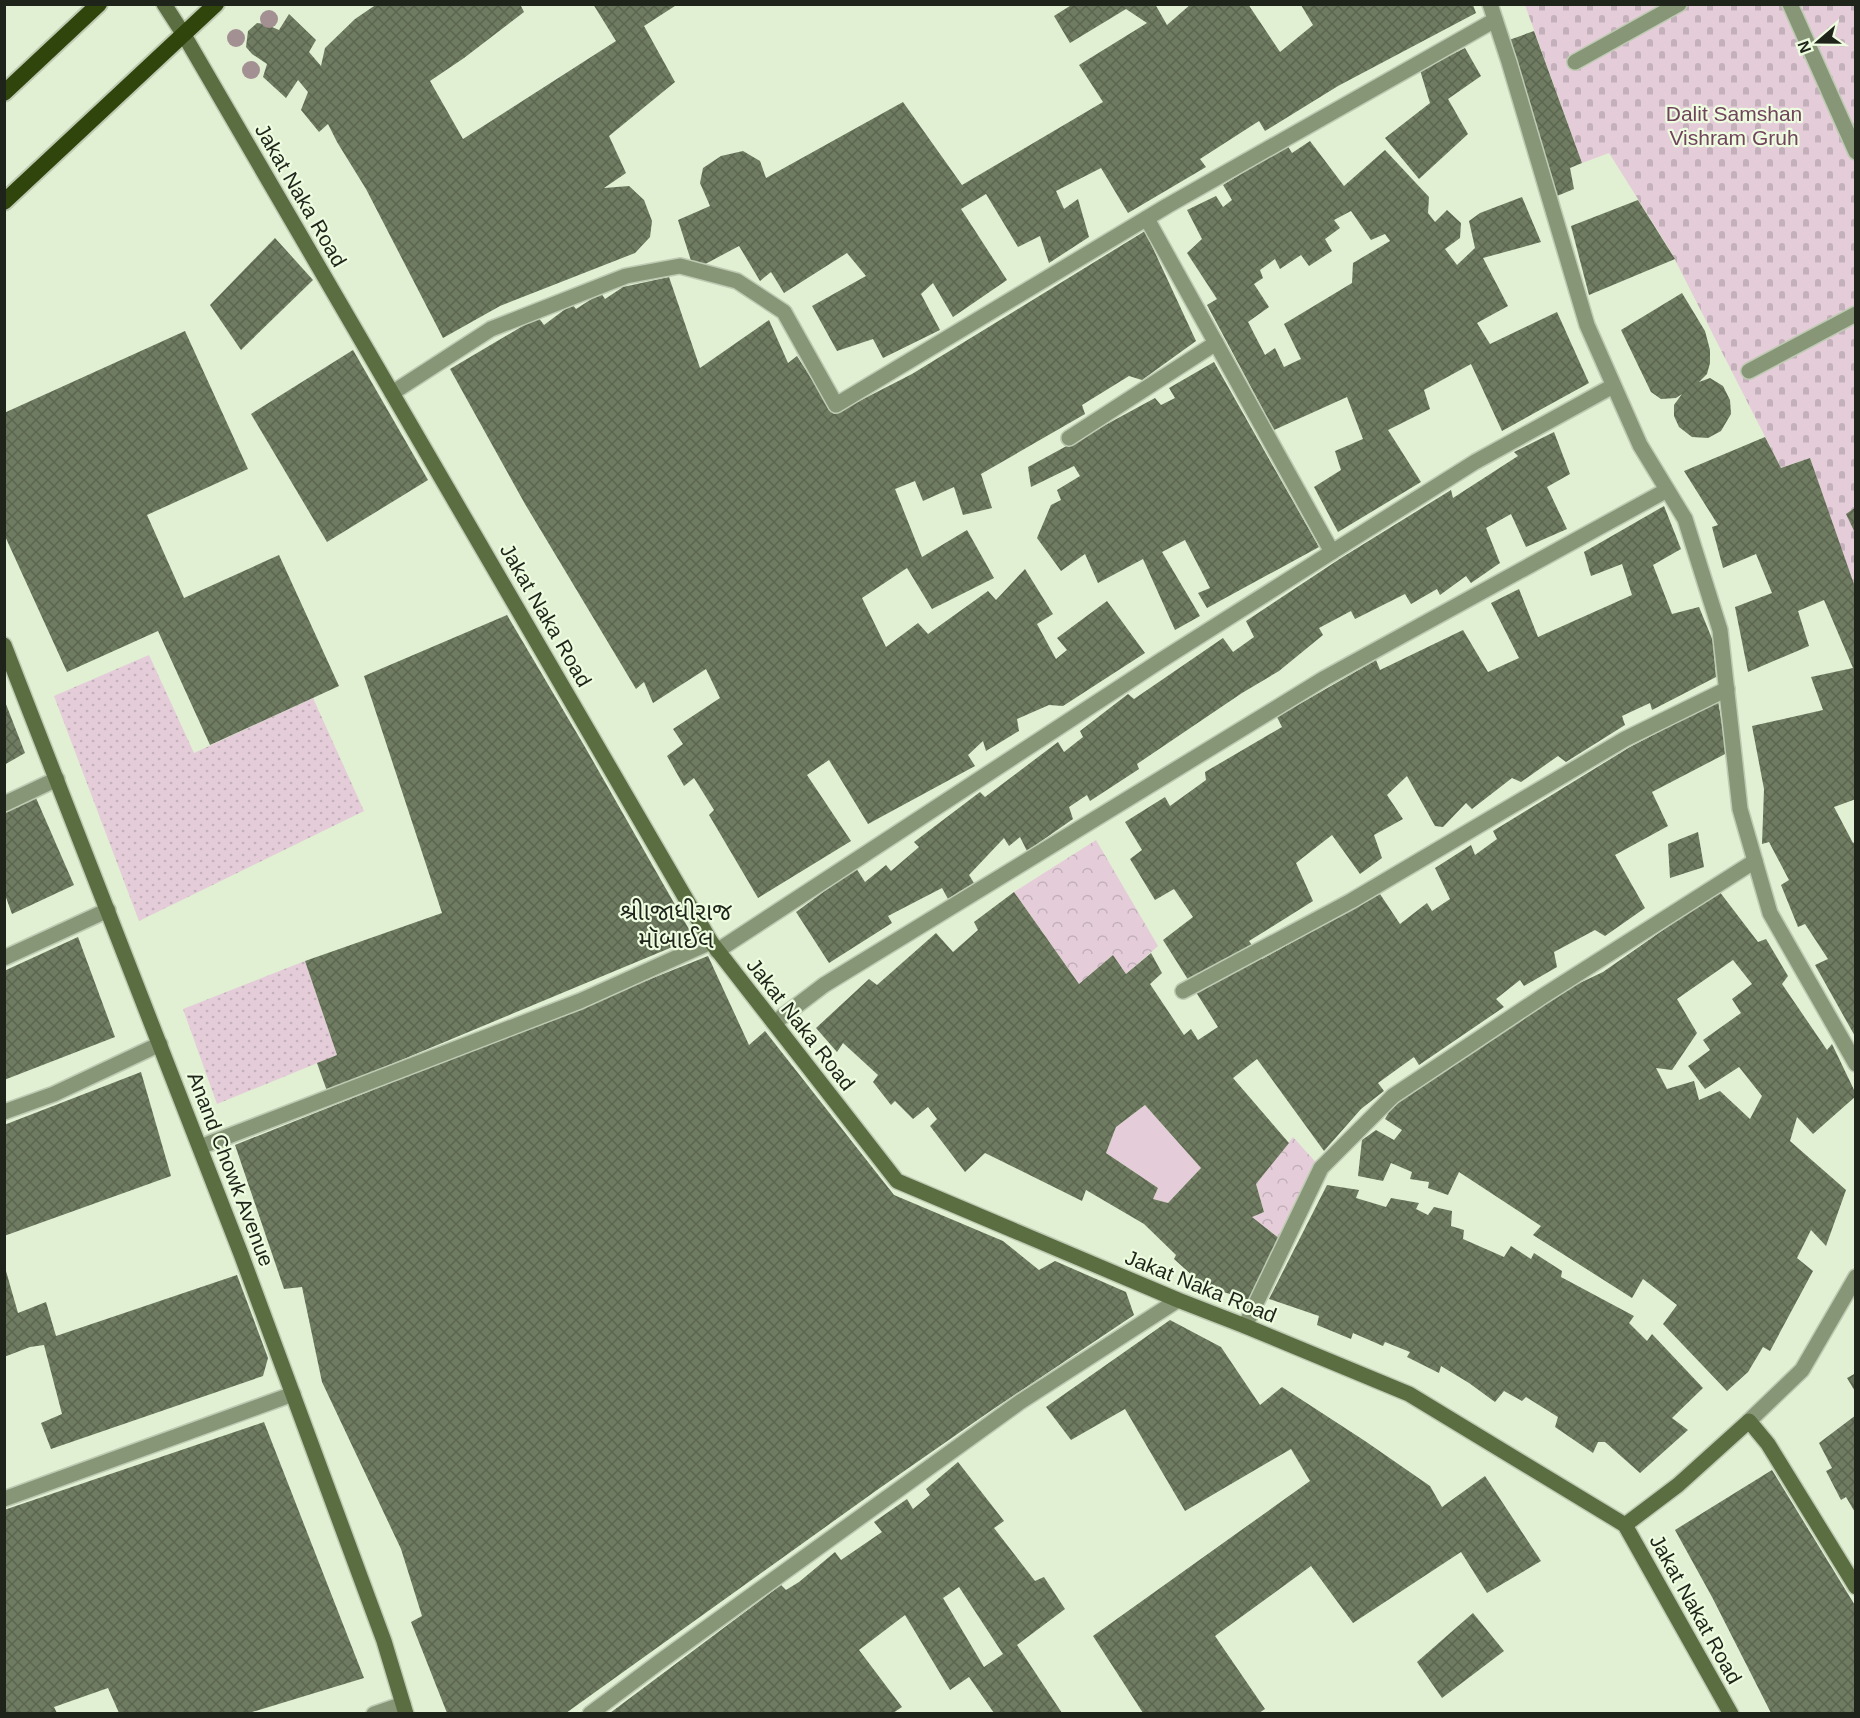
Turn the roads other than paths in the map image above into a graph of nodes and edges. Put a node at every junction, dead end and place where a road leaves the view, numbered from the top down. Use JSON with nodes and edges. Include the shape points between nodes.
{"nodes":[{"id":1,"x":99,"y":4,"type":"edge"},
{"id":2,"x":164,"y":4,"type":"edge"},
{"id":3,"x":216,"y":4,"type":"edge"},
{"id":4,"x":1490,"y":4,"type":"edge"},
{"id":5,"x":1679,"y":4,"type":"edge"},
{"id":6,"x":1790,"y":4,"type":"edge"},
{"id":7,"x":1495,"y":20,"type":"junction"},
{"id":8,"x":183,"y":35,"type":"junction"},
{"id":9,"x":1575,"y":62,"type":"dead end"},
{"id":10,"x":4,"y":93,"type":"edge"},
{"id":11,"x":1856,"y":152,"type":"edge"},
{"id":12,"x":4,"y":202,"type":"edge"},
{"id":13,"x":1147,"y":219,"type":"junction"},
{"id":14,"x":1856,"y":314,"type":"edge"},
{"id":15,"x":1216,"y":343,"type":"junction"},
{"id":16,"x":1749,"y":371,"type":"dead end"},
{"id":17,"x":1613,"y":386,"type":"junction"},
{"id":18,"x":392,"y":393,"type":"junction"},
{"id":19,"x":1069,"y":438,"type":"dead end"},
{"id":20,"x":1667,"y":490,"type":"junction"},
{"id":21,"x":1332,"y":552,"type":"junction"},
{"id":22,"x":4,"y":645,"type":"edge"},
{"id":23,"x":1727,"y":689,"type":"junction"},
{"id":24,"x":57,"y":779,"type":"junction"},
{"id":25,"x":4,"y":804,"type":"edge"},
{"id":26,"x":1755,"y":861,"type":"junction"},
{"id":27,"x":108,"y":910,"type":"junction"},
{"id":28,"x":714,"y":946,"type":"junction"},
{"id":29,"x":4,"y":958,"type":"edge"},
{"id":30,"x":1184,"y":991,"type":"dead end"},
{"id":31,"x":774,"y":1023,"type":"junction"},
{"id":32,"x":160,"y":1044,"type":"junction"},
{"id":33,"x":1856,"y":1064,"type":"edge"},
{"id":34,"x":4,"y":1112,"type":"edge"},
{"id":35,"x":200,"y":1147,"type":"junction"},
{"id":36,"x":1856,"y":1277,"type":"edge"},
{"id":37,"x":1178,"y":1300,"type":"junction"},
{"id":38,"x":1245,"y":1326,"type":"junction"},
{"id":39,"x":293,"y":1394,"type":"junction"},
{"id":40,"x":1749,"y":1421,"type":"junction"},
{"id":41,"x":4,"y":1499,"type":"edge"},
{"id":42,"x":1625,"y":1526,"type":"junction"},
{"id":43,"x":1856,"y":1587,"type":"edge"},
{"id":44,"x":404,"y":1709,"type":"edge"},
{"id":45,"x":374,"y":1713,"type":"edge"},
{"id":46,"x":590,"y":1713,"type":"edge"},
{"id":47,"x":1731,"y":1713,"type":"edge"}],
"edges":[{"from":1,"to":10,"type":"highway"},
{"from":2,"to":8,"type":"main road","name":"Jakat Naka Road"},
{"from":3,"to":8,"type":"highway"},
{"from":4,"to":7,"type":"street"},
{"from":5,"to":9,"type":"street"},
{"from":6,"to":11,"type":"street"},
{"from":7,"to":13,"type":"street"},
{"from":7,"to":17,"type":"street","via":[[1587,326]]},
{"from":8,"to":12,"type":"highway"},
{"from":8,"to":18,"type":"main road","name":"Jakat Naka Road"},
{"from":13,"to":15,"type":"street"},
{"from":13,"to":18,"type":"street","via":[[836,405],[784,312],[737,281],[680,266],[626,276],[491,329]]},
{"from":14,"to":16,"type":"street"},
{"from":15,"to":19,"type":"street"},
{"from":15,"to":21,"type":"street"},
{"from":17,"to":20,"type":"street","via":[[1640,445]]},
{"from":17,"to":21,"type":"street","via":[[1475,462]]},
{"from":18,"to":28,"type":"main road","name":"Jakat Naka Road"},
{"from":20,"to":23,"type":"street","via":[[1685,519],[1720,630]]},
{"from":20,"to":31,"type":"street","via":[[1315,684],[824,985]]},
{"from":21,"to":28,"type":"street"},
{"from":22,"to":24,"type":"main road","name":"Anand Chowk Avenue"},
{"from":23,"to":26,"type":"street","via":[[1740,810]]},
{"from":23,"to":30,"type":"street","via":[[1625,739],[1351,901]]},
{"from":24,"to":25,"type":"street"},
{"from":24,"to":27,"type":"main road","name":"Anand Chowk Avenue"},
{"from":26,"to":33,"type":"street","via":[[1770,914]]},
{"from":26,"to":38,"type":"street","via":[[1393,1096],[1321,1168]]},
{"from":27,"to":29,"type":"street"},
{"from":27,"to":32,"type":"main road","name":"Anand Chowk Avenue"},
{"from":28,"to":31,"type":"main road","name":"Jakat Naka Road"},
{"from":28,"to":35,"type":"street"},
{"from":31,"to":37,"type":"main road","name":"Jakat Naka Road","via":[[897,1181]]},
{"from":32,"to":34,"type":"street","via":[[54,1094]]},
{"from":32,"to":35,"type":"main road","name":"Anand Chowk Avenue"},
{"from":35,"to":39,"type":"main road","name":"Anand Chowk Avenue"},
{"from":36,"to":40,"type":"street","via":[[1802,1370]]},
{"from":37,"to":38,"type":"main road","name":"Jakat Naka Road"},
{"from":37,"to":46,"type":"street","via":[[1020,1402]]},
{"from":38,"to":42,"type":"main road","name":"Jakat Naka Road","via":[[1409,1394]]},
{"from":39,"to":41,"type":"street"},
{"from":39,"to":44,"type":"main road","name":"Anand Chowk Avenue","via":[[384,1641]]},
{"from":40,"to":42,"type":"main road"},
{"from":40,"to":43,"type":"main road","via":[[1768,1444]]},
{"from":42,"to":47,"type":"main road","name":"Jakat Nakat Road"},
{"from":44,"to":45,"type":"street"}]}
